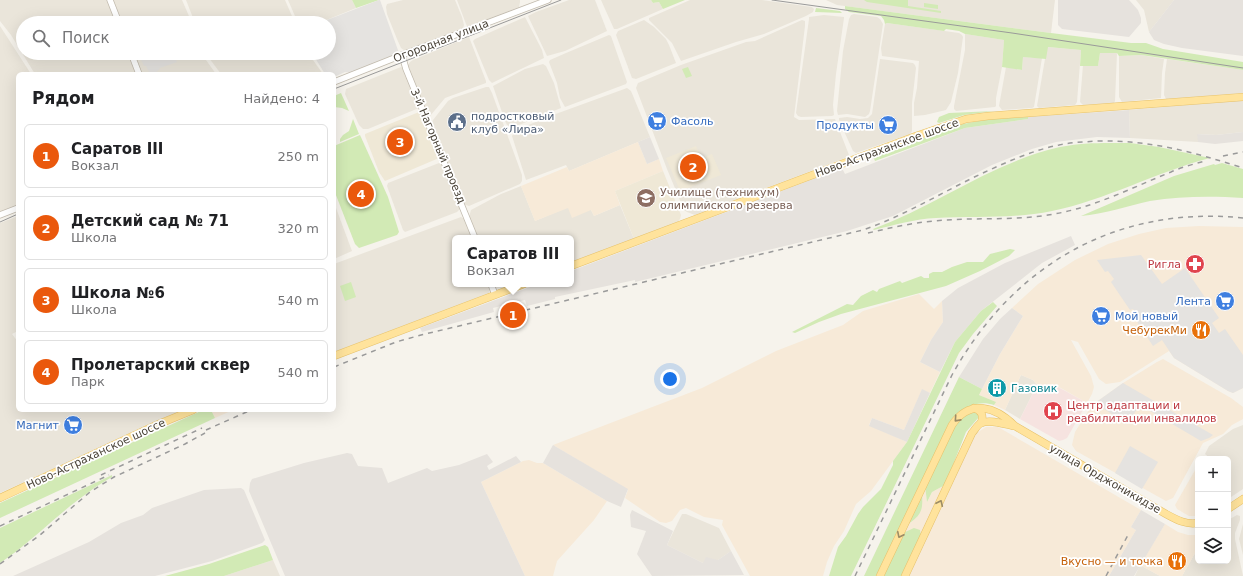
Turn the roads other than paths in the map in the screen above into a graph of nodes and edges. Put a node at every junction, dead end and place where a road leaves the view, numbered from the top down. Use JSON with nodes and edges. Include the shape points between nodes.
{"nodes":[{"id":1,"x":110,"y":0,"type":"edge"},
{"id":2,"x":548,"y":0,"type":"edge"},
{"id":3,"x":116,"y":16,"type":"edge"},
{"id":4,"x":402,"y":55,"type":"junction"},
{"id":5,"x":134,"y":60,"type":"edge"},
{"id":6,"x":138,"y":72,"type":"edge"},
{"id":7,"x":336,"y":81,"type":"edge"},
{"id":8,"x":1243,"y":97,"type":"edge"},
{"id":9,"x":16,"y":209,"type":"edge"},
{"id":10,"x":0,"y":215,"type":"edge"},
{"id":11,"x":474,"y":235,"type":"edge"},
{"id":12,"x":574,"y":265,"type":"edge"},
{"id":13,"x":492,"y":287,"type":"edge"},
{"id":14,"x":516,"y":287,"type":"edge"},
{"id":15,"x":495,"y":295,"type":"junction"},
{"id":16,"x":336,"y":355,"type":"edge"},
{"id":17,"x":974,"y":408,"type":"junction"},
{"id":18,"x":188,"y":412,"type":"edge"},
{"id":19,"x":981,"y":423,"type":"junction"},
{"id":20,"x":1015,"y":426,"type":"junction"},
{"id":21,"x":0,"y":498,"type":"edge"},
{"id":22,"x":1243,"y":499,"type":"edge"},
{"id":23,"x":1231,"y":506,"type":"edge"},
{"id":24,"x":1195,"y":523,"type":"edge"},
{"id":25,"x":880,"y":576,"type":"edge"},
{"id":26,"x":905,"y":576,"type":"edge"}],
"edges":[{"from":1,"to":3,"type":"street"},
{"from":2,"to":4,"type":"street","name":"Огородная улица"},
{"from":4,"to":7,"type":"street","name":"Огородная улица"},
{"from":4,"to":11,"type":"street","name":"3-й Нагорный проезд"},
{"from":5,"to":6,"type":"street"},
{"from":8,"to":12,"type":"main road","name":"Ново-Астраханское шоссе","via":[[966,119]]},
{"from":9,"to":10,"type":"street"},
{"from":13,"to":15,"type":"street"},
{"from":14,"to":15,"type":"main road"},
{"from":15,"to":16,"type":"main road"},
{"from":17,"to":19,"type":"main road","via":[[982,414]]},
{"from":17,"to":20,"type":"main road","name":"улица Орджоникидзе","via":[[986,408],[996,412]]},
{"from":17,"to":25,"type":"main road","one_way":true,"via":[[960,415],[952,425]]},
{"from":18,"to":21,"type":"main road","name":"Ново-Астраханское шоссе"},
{"from":19,"to":20,"type":"main road","name":"улица Орджоникидзе","via":[[993,422]]},
{"from":26,"to":19,"type":"main road","one_way":true,"via":[[972,433]]},
{"from":20,"to":24,"type":"main road","name":"улица Орджоникидзе","via":[[1177,520]]},
{"from":22,"to":23,"type":"main road"}]}
